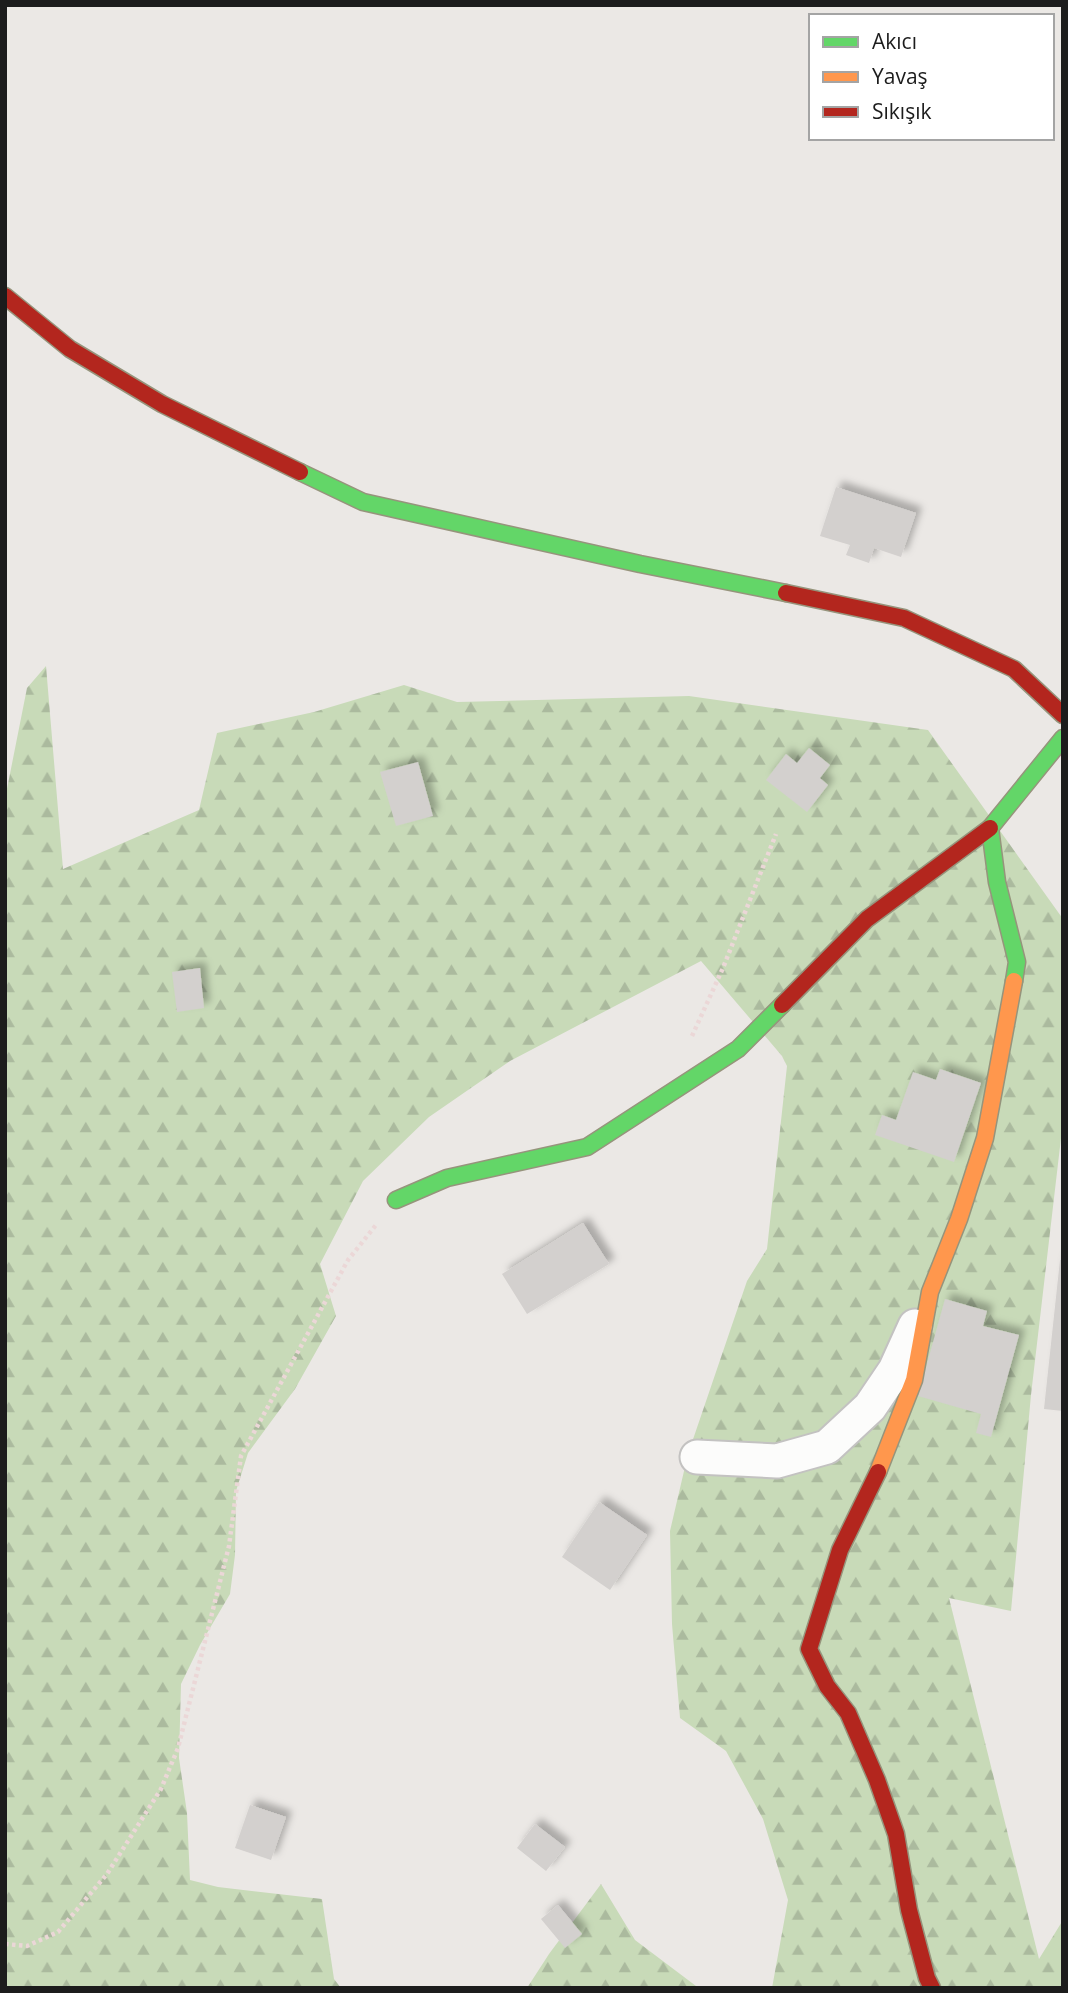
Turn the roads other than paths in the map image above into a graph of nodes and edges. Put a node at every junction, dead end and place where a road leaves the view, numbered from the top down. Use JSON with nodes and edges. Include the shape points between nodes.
{"nodes":[{"id":1,"x":5,"y":296,"type":"edge"},
{"id":2,"x":1063,"y":715,"type":"edge"},
{"id":3,"x":1063,"y":738,"type":"edge"},
{"id":4,"x":990,"y":828,"type":"junction"},
{"id":5,"x":396,"y":1200,"type":"road end"},
{"id":6,"x":930,"y":1292,"type":"junction"},
{"id":7,"x":697,"y":1457,"type":"dead end"},
{"id":8,"x":932,"y":1988,"type":"edge"}],
"edges":[{"from":1,"to":2,"type":"street","via":[[70,349],[162,404],[363,502],[904,618],[1014,669]]},
{"from":3,"to":4,"type":"street"},
{"from":4,"to":5,"type":"street","via":[[867,919],[738,1049],[587,1147],[447,1178]]},
{"from":4,"to":6,"type":"street","via":[[997,882],[1017,962],[985,1138]]},
{"from":6,"to":7,"type":"street","via":[[895,1370],[870,1407],[827,1447],[777,1461]]},
{"from":6,"to":8,"type":"street","via":[[914,1380],[885,1457],[840,1550],[809,1649],[827,1686],[848,1713],[877,1780],[896,1833],[909,1910]]}]}
